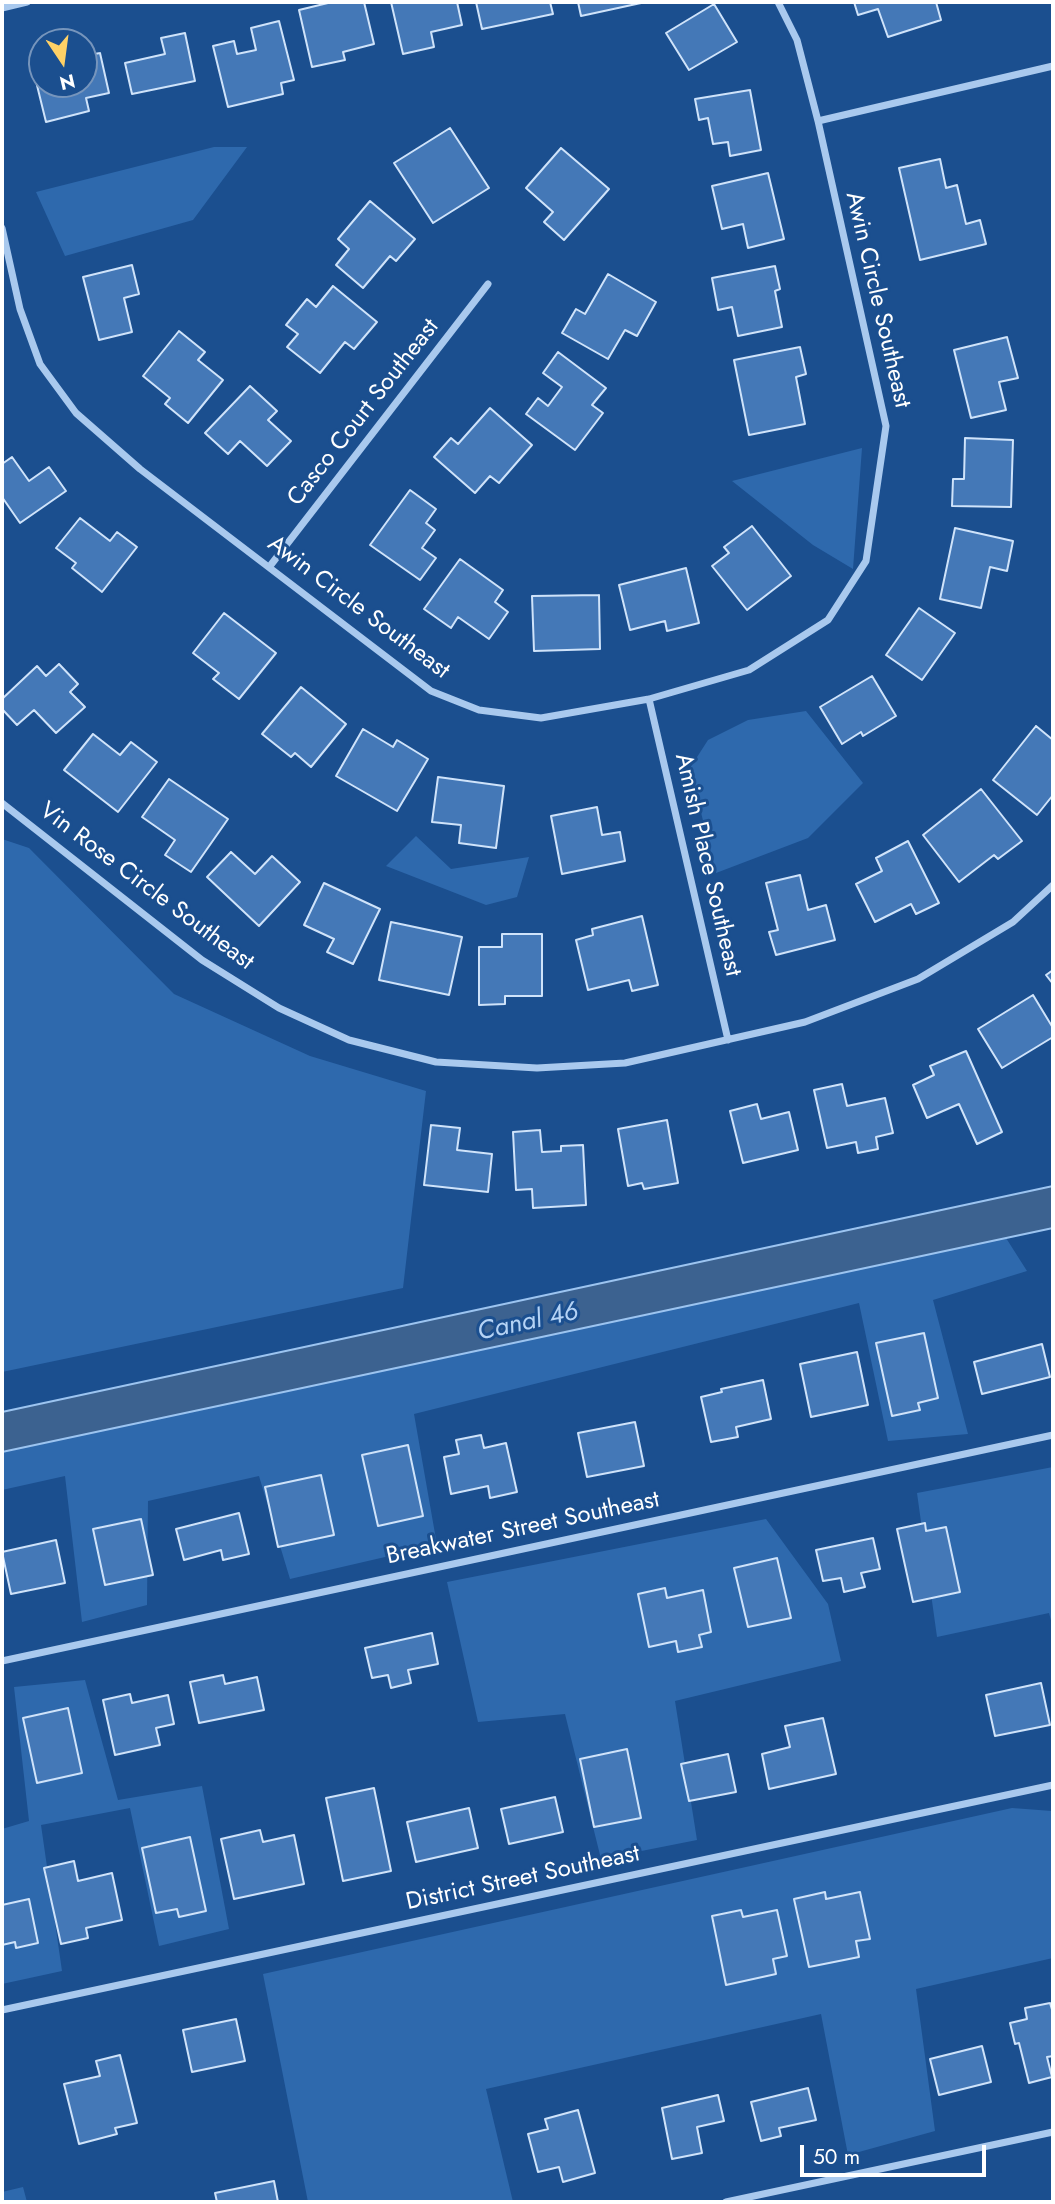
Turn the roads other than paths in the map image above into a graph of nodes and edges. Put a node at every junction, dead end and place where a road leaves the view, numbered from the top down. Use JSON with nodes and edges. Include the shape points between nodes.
{"nodes":[{"id":1,"x":27,"y":2,"type":"edge"},
{"id":2,"x":778,"y":2,"type":"edge"},
{"id":3,"x":2,"y":8,"type":"edge"},
{"id":4,"x":1053,"y":66,"type":"edge"},
{"id":5,"x":818,"y":121,"type":"junction"},
{"id":6,"x":2,"y":228,"type":"edge"},
{"id":7,"x":488,"y":284,"type":"dead end"},
{"id":8,"x":270,"y":566,"type":"junction"},
{"id":9,"x":649,"y":699,"type":"junction"},
{"id":10,"x":2,"y":803,"type":"edge"},
{"id":11,"x":1053,"y":886,"type":"edge"},
{"id":12,"x":728,"y":1040,"type":"junction"},
{"id":13,"x":1053,"y":1436,"type":"edge"},
{"id":14,"x":2,"y":1661,"type":"edge"},
{"id":15,"x":1053,"y":1785,"type":"edge"},
{"id":16,"x":2,"y":2010,"type":"edge"},
{"id":17,"x":1053,"y":2132,"type":"edge"},
{"id":18,"x":726,"y":2202,"type":"edge"}],
"edges":[{"from":1,"to":3,"type":"street"},
{"from":2,"to":5,"type":"street","name":"Awin Circle Southeast","via":[[797,40]]},
{"from":4,"to":5,"type":"street"},
{"from":5,"to":9,"type":"street","name":"Awin Circle Southeast","via":[[886,426],[866,561],[828,620],[749,670]]},
{"from":6,"to":8,"type":"street","name":"Awin Circle Southeast","via":[[20,309],[40,364],[76,413],[140,469]]},
{"from":7,"to":8,"type":"street","name":"Casco Court Southeast"},
{"from":8,"to":9,"type":"street","name":"Awin Circle Southeast","via":[[431,691],[479,710],[541,718]]},
{"from":9,"to":12,"type":"street","name":"Amish Place Southeast"},
{"from":10,"to":12,"type":"street","name":"Vin Rose Circle Southeast","via":[[202,960],[279,1008],[349,1040],[436,1062],[537,1068],[625,1062]]},
{"from":11,"to":12,"type":"street","name":"Vin Rose Circle Southeast","via":[[1013,922],[918,979],[805,1022]]},
{"from":13,"to":14,"type":"street","name":"Breakwater Street Southeast"},
{"from":15,"to":16,"type":"street","name":"District Street Southeast"},
{"from":17,"to":18,"type":"street"}]}
